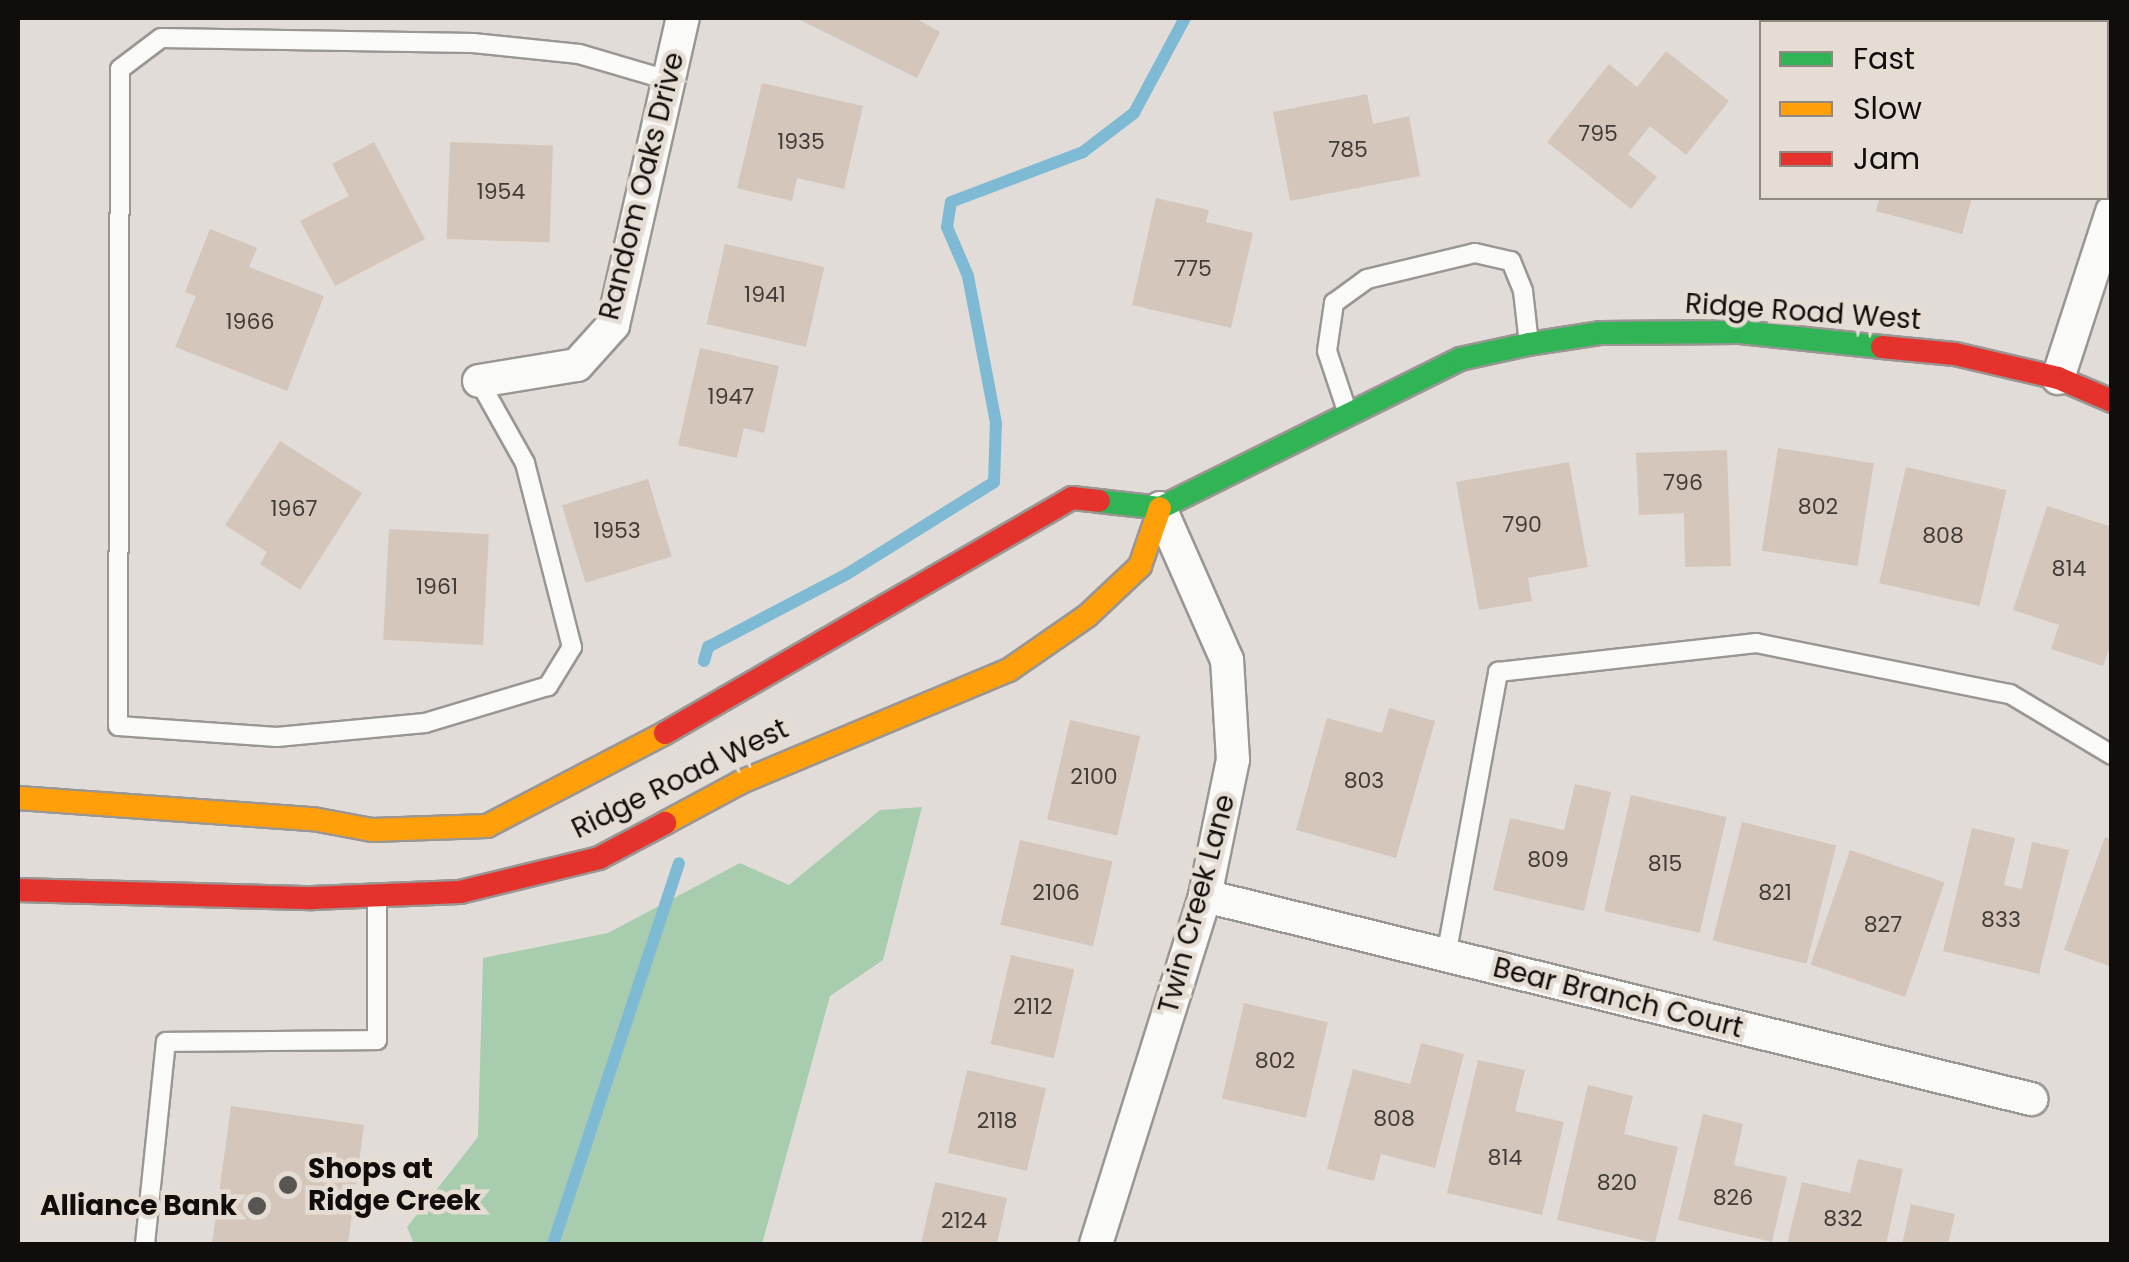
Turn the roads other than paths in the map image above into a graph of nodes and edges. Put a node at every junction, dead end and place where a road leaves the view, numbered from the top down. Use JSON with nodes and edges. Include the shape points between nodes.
{"nodes":[{"id":1,"x":683,"y":18,"type":"edge"},
{"id":2,"x":668,"y":80,"type":"junction"},
{"id":3,"x":2112,"y":212,"type":"edge"},
{"id":4,"x":1529,"y":344,"type":"junction"},
{"id":5,"x":2058,"y":378,"type":"junction"},
{"id":6,"x":479,"y":381,"type":"joint"},
{"id":7,"x":2112,"y":401,"type":"edge"},
{"id":8,"x":1349,"y":415,"type":"junction"},
{"id":9,"x":1160,"y":508,"type":"junction"},
{"id":10,"x":2112,"y":754,"type":"edge"},
{"id":11,"x":18,"y":798,"type":"edge"},
{"id":12,"x":372,"y":830,"type":"junction"},
{"id":13,"x":18,"y":890,"type":"edge"},
{"id":14,"x":377,"y":896,"type":"junction"},
{"id":15,"x":1205,"y":896,"type":"junction"},
{"id":16,"x":1446,"y":956,"type":"junction"},
{"id":17,"x":2031,"y":1099,"type":"dead end"},
{"id":18,"x":145,"y":1244,"type":"edge"},
{"id":19,"x":1096,"y":1244,"type":"edge"}],
"edges":[{"from":1,"to":2,"type":"street","name":"Random Oaks Drive"},
{"from":2,"to":6,"type":"street","name":"Random Oaks Drive","via":[[613,324],[576,365]]},
{"from":2,"to":6,"type":"lane","via":[[579,54],[472,43],[161,38],[120,69],[118,726],[277,737],[425,723],[548,686],[572,647],[526,463]]},
{"from":3,"to":5,"type":"street"},
{"from":4,"to":5,"type":"street","name":"Ridge Road West","via":[[1601,334],[1740,332],[1955,354]]},
{"from":4,"to":8,"type":"street","name":"Ridge Road West","via":[[1460,359]]},
{"from":4,"to":8,"type":"lane","via":[[1523,291],[1511,261],[1474,253],[1368,280],[1334,303],[1327,351]]},
{"from":5,"to":7,"type":"street","name":"Ridge Road West"},
{"from":8,"to":9,"type":"street","name":"Ridge Road West"},
{"from":9,"to":12,"type":"street","name":"Ridge Road West","via":[[1072,498],[566,790],[487,826]]},
{"from":9,"to":14,"type":"street","name":"Ridge Road West","via":[[1140,566],[1086,616],[1009,670],[776,765],[599,858],[460,892]]},
{"from":9,"to":15,"type":"street","name":"Twin Creek Lane","via":[[1227,660],[1233,760]]},
{"from":10,"to":16,"type":"lane","via":[[2010,694],[1756,643],[1498,672]]},
{"from":11,"to":12,"type":"street","name":"Ridge Road West","via":[[276,816]]},
{"from":12,"to":14,"type":"street"},
{"from":13,"to":14,"type":"street","name":"Ridge Road West"},
{"from":14,"to":18,"type":"lane","via":[[377,1040],[166,1042]]},
{"from":15,"to":16,"type":"street","name":"Bear Branch Court"},
{"from":15,"to":19,"type":"street","name":"Twin Creek Lane"},
{"from":16,"to":17,"type":"street","name":"Bear Branch Court"}]}
